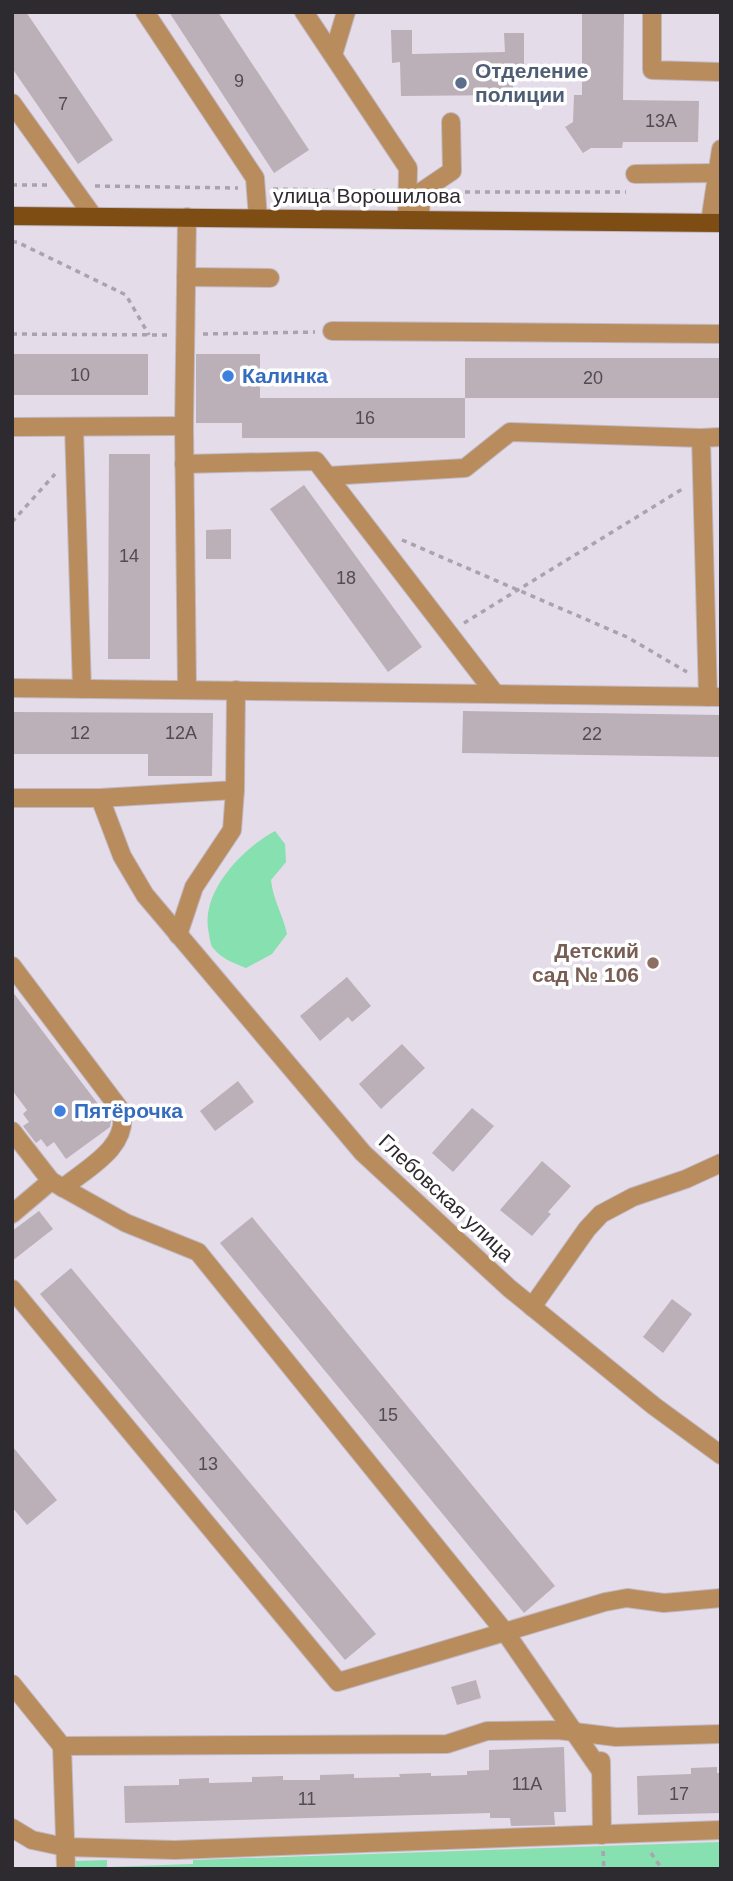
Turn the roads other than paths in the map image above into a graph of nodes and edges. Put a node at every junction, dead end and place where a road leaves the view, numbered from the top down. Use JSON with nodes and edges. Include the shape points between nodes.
{"nodes":[{"id":1,"x":145,"y":12,"type":"edge"},
{"id":2,"x":304,"y":12,"type":"edge"},
{"id":3,"x":346,"y":12,"type":"edge"},
{"id":4,"x":652,"y":12,"type":"edge"},
{"id":5,"x":333,"y":55,"type":"junction"},
{"id":6,"x":721,"y":72,"type":"edge"},
{"id":7,"x":12,"y":103,"type":"edge"},
{"id":8,"x":451,"y":122,"type":"dead end"},
{"id":9,"x":721,"y":149,"type":"edge"},
{"id":10,"x":717,"y":173,"type":"junction"},
{"id":11,"x":635,"y":183,"type":"road end"},
{"id":12,"x":414,"y":192,"type":"junction"},
{"id":13,"x":12,"y":216,"type":"edge"},
{"id":14,"x":93,"y":216,"type":"junction"},
{"id":15,"x":187,"y":217,"type":"junction"},
{"id":16,"x":258,"y":218,"type":"junction"},
{"id":17,"x":414,"y":219,"type":"junction"},
{"id":18,"x":715,"y":222,"type":"edge"},
{"id":19,"x":186,"y":277,"type":"junction"},
{"id":20,"x":270,"y":278,"type":"dead end"},
{"id":21,"x":332,"y":331,"type":"dead end"},
{"id":22,"x":721,"y":334,"type":"edge"},
{"id":23,"x":184,"y":426,"type":"junction"},
{"id":24,"x":12,"y":427,"type":"edge"},
{"id":25,"x":74,"y":427,"type":"junction"},
{"id":26,"x":721,"y":437,"type":"edge"},
{"id":27,"x":701,"y":438,"type":"junction"},
{"id":28,"x":184,"y":464,"type":"junction"},
{"id":29,"x":328,"y":477,"type":"junction"},
{"id":30,"x":12,"y":688,"type":"edge"},
{"id":31,"x":82,"y":689,"type":"junction"},
{"id":32,"x":187,"y":690,"type":"junction"},
{"id":33,"x":236,"y":690,"type":"junction"},
{"id":34,"x":495,"y":692,"type":"junction"},
{"id":35,"x":715,"y":697,"type":"edge"},
{"id":36,"x":235,"y":790,"type":"junction"},
{"id":37,"x":12,"y":798,"type":"edge"},
{"id":38,"x":100,"y":798,"type":"junction"},
{"id":39,"x":178,"y":934,"type":"junction"},
{"id":40,"x":12,"y":966,"type":"edge"},
{"id":41,"x":12,"y":1131,"type":"edge"},
{"id":42,"x":721,"y":1163,"type":"edge"},
{"id":43,"x":57,"y":1185,"type":"junction"},
{"id":44,"x":12,"y":1214,"type":"edge"},
{"id":45,"x":12,"y":1289,"type":"edge"},
{"id":46,"x":532,"y":1307,"type":"junction"},
{"id":47,"x":721,"y":1455,"type":"edge"},
{"id":48,"x":721,"y":1598,"type":"edge"},
{"id":49,"x":505,"y":1632,"type":"junction"},
{"id":50,"x":12,"y":1684,"type":"edge"},
{"id":51,"x":573,"y":1731,"type":"junction"},
{"id":52,"x":721,"y":1734,"type":"edge"},
{"id":53,"x":600,"y":1736,"type":"junction"},
{"id":54,"x":62,"y":1746,"type":"junction"},
{"id":55,"x":601,"y":1771,"type":"junction"},
{"id":56,"x":12,"y":1828,"type":"edge"},
{"id":57,"x":721,"y":1830,"type":"edge"},
{"id":58,"x":602,"y":1835,"type":"junction"},
{"id":59,"x":65,"y":1847,"type":"junction"},
{"id":60,"x":66,"y":1869,"type":"edge"}],
"edges":[{"from":1,"to":16,"type":"street","via":[[255,178]]},
{"from":2,"to":5,"type":"street"},
{"from":3,"to":5,"type":"street"},
{"from":4,"to":6,"type":"street","via":[[652,70]]},
{"from":5,"to":12,"type":"street","via":[[408,168]]},
{"from":7,"to":14,"type":"street"},
{"from":8,"to":12,"type":"street","via":[[453,171]]},
{"from":9,"to":10,"type":"street"},
{"from":10,"to":11,"type":"street"},
{"from":10,"to":18,"type":"street"},
{"from":12,"to":17,"type":"street"},
{"from":13,"to":14,"type":"main road","name":"улица Ворошилова"},
{"from":14,"to":15,"type":"main road","name":"улица Ворошилова"},
{"from":15,"to":16,"type":"main road","name":"улица Ворошилова"},
{"from":15,"to":19,"type":"street"},
{"from":16,"to":17,"type":"main road","name":"улица Ворошилова"},
{"from":17,"to":18,"type":"main road","name":"улица Ворошилова"},
{"from":19,"to":20,"type":"street"},
{"from":19,"to":23,"type":"street"},
{"from":21,"to":22,"type":"street"},
{"from":23,"to":25,"type":"street"},
{"from":23,"to":28,"type":"street"},
{"from":24,"to":25,"type":"street"},
{"from":25,"to":31,"type":"street"},
{"from":26,"to":27,"type":"street"},
{"from":27,"to":29,"type":"street","via":[[510,432],[465,468]]},
{"from":27,"to":35,"type":"street"},
{"from":28,"to":29,"type":"street","via":[[316,461]]},
{"from":28,"to":32,"type":"street"},
{"from":29,"to":34,"type":"street"},
{"from":30,"to":31,"type":"street"},
{"from":31,"to":32,"type":"street"},
{"from":32,"to":33,"type":"street"},
{"from":33,"to":34,"type":"street"},
{"from":33,"to":36,"type":"street"},
{"from":34,"to":35,"type":"street"},
{"from":36,"to":38,"type":"street"},
{"from":36,"to":39,"type":"street","via":[[232,830],[194,887]]},
{"from":37,"to":38,"type":"street"},
{"from":38,"to":39,"type":"street","name":"Глебовская улица","via":[[132,875]]},
{"from":39,"to":46,"type":"street","name":"Глебовская улица","via":[[363,1153]]},
{"from":40,"to":43,"type":"street","via":[[122,1112],[124,1124],[115,1146]]},
{"from":41,"to":43,"type":"street"},
{"from":42,"to":46,"type":"street","via":[[601,1214]]},
{"from":43,"to":44,"type":"street"},
{"from":43,"to":49,"type":"street","via":[[126,1223],[198,1252]]},
{"from":45,"to":49,"type":"street","via":[[338,1682]]},
{"from":46,"to":47,"type":"street","name":"Глебовская улица"},
{"from":48,"to":49,"type":"street","via":[[664,1603],[627,1598]]},
{"from":49,"to":51,"type":"street"},
{"from":50,"to":54,"type":"street"},
{"from":51,"to":53,"type":"street"},
{"from":51,"to":54,"type":"street","via":[[487,1731],[447,1744]]},
{"from":51,"to":55,"type":"street"},
{"from":52,"to":53,"type":"street"},
{"from":53,"to":55,"type":"street"},
{"from":54,"to":59,"type":"street"},
{"from":55,"to":58,"type":"street"},
{"from":56,"to":59,"type":"street","via":[[32,1840]]},
{"from":57,"to":58,"type":"street"},
{"from":58,"to":59,"type":"street","via":[[175,1850]]},
{"from":59,"to":60,"type":"street"}]}
